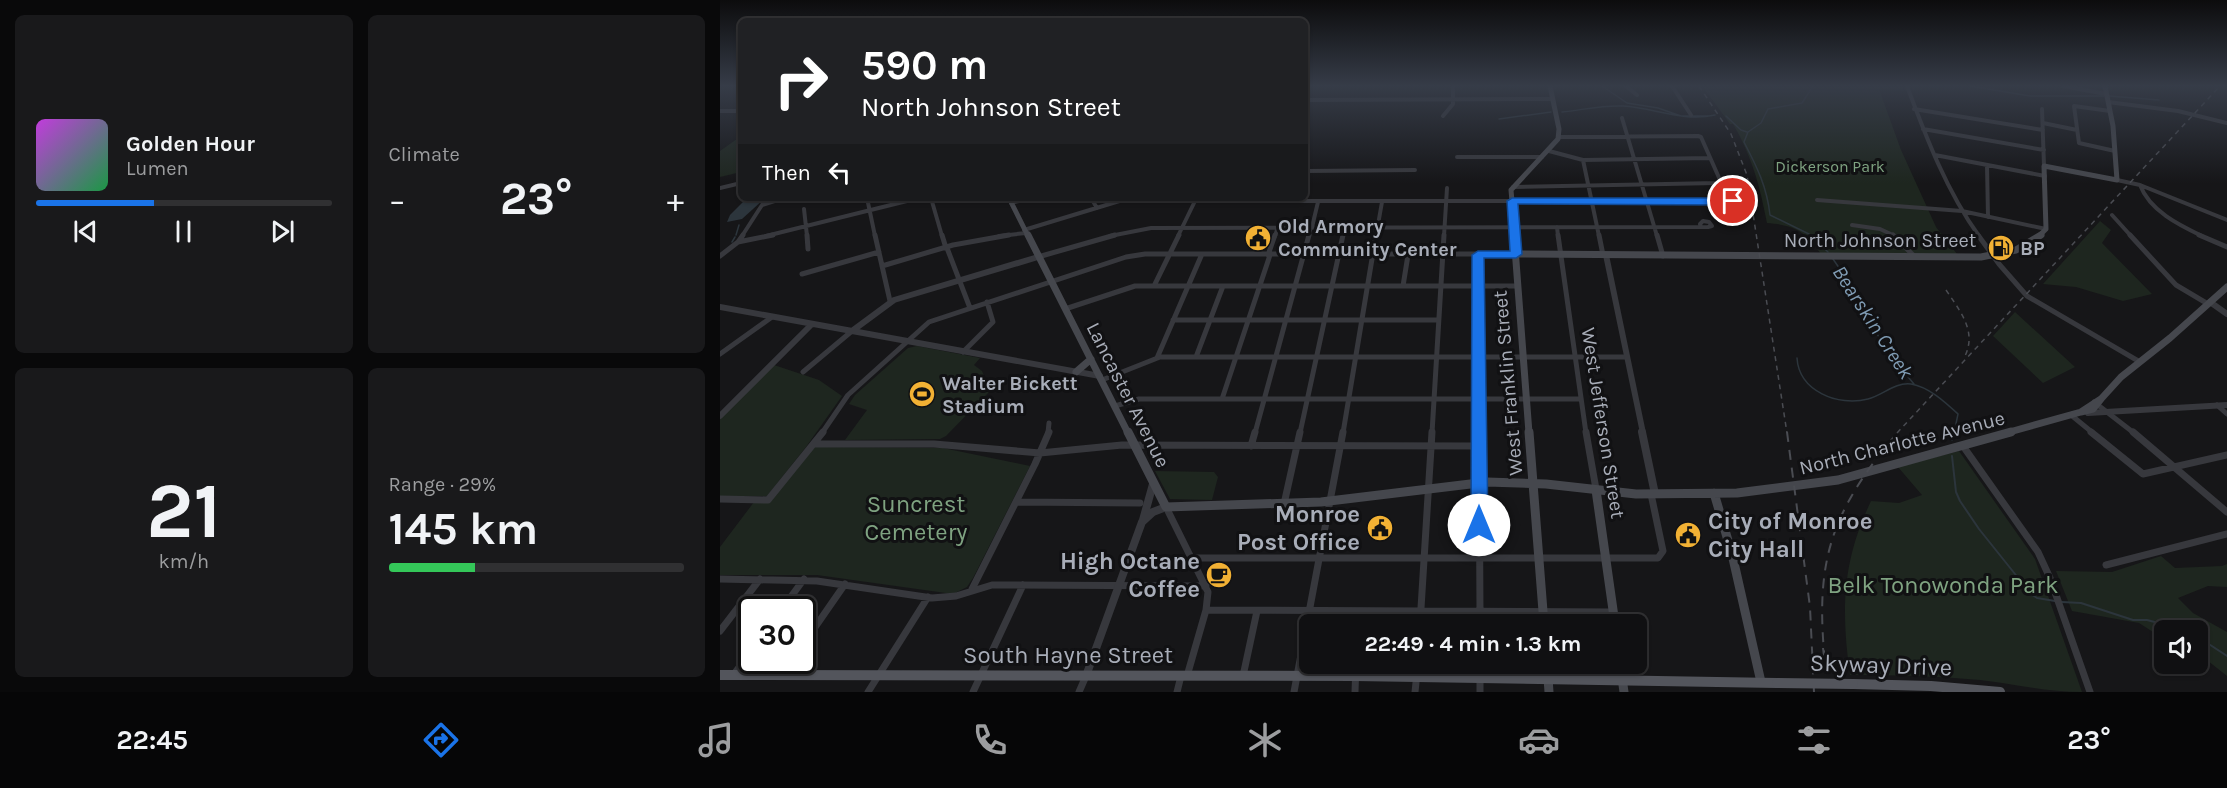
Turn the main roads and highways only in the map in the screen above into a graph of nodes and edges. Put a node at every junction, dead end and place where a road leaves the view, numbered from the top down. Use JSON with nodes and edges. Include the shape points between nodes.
{"nodes":[{"id":1,"x":1556,"y":118,"type":"edge"},
{"id":2,"x":2111,"y":118,"type":"edge"},
{"id":3,"x":1010,"y":201,"type":"edge"},
{"id":4,"x":1516,"y":254,"type":"junction"},
{"id":5,"x":2227,"y":287,"type":"edge"},
{"id":6,"x":1091,"y":358,"type":"junction"},
{"id":7,"x":1076,"y":372,"type":"road end"},
{"id":8,"x":1534,"y":483,"type":"junction"},
{"id":9,"x":1596,"y":490,"type":"junction"},
{"id":10,"x":1714,"y":493,"type":"junction"},
{"id":11,"x":1166,"y":507,"type":"joint"},
{"id":12,"x":1543,"y":614,"type":"edge"},
{"id":13,"x":1613,"y":614,"type":"edge"},
{"id":14,"x":726,"y":676,"type":"edge"},
{"id":15,"x":1417,"y":677,"type":"joint"},
{"id":16,"x":1853,"y":684,"type":"joint"},
{"id":17,"x":1549,"y":686,"type":"edge"},
{"id":18,"x":1623,"y":686,"type":"edge"},
{"id":19,"x":1691,"y":686,"type":"edge"},
{"id":20,"x":1762,"y":687,"type":"edge"},
{"id":21,"x":2000,"y":692,"type":"edge"}],
"edges":[{"from":1,"to":4,"type":"main road","name":"West Franklin Street","via":[[1559,137],[1512,187]]},
{"from":2,"to":4,"type":"main road","name":"North Johnson Street","via":[[2117,180],[2044,166],[2046,230],[2012,252],[1992,256]]},
{"from":3,"to":6,"type":"main road","name":"Lancaster Avenue"},
{"from":4,"to":8,"type":"main road","name":"West Franklin Street"},
{"from":5,"to":10,"type":"main road","name":"North Charlotte Avenue","via":[[2115,382],[2089,411],[1817,484]]},
{"from":6,"to":7,"type":"main road"},
{"from":6,"to":11,"type":"main road","name":"Lancaster Avenue"},
{"from":8,"to":9,"type":"main road","name":"North Charlotte Avenue"},
{"from":8,"to":11,"type":"main road","name":"North Charlotte Avenue","via":[[1479,482],[1331,501]]},
{"from":8,"to":12,"type":"main road","name":"West Franklin Street"},
{"from":9,"to":10,"type":"main road","name":"North Charlotte Avenue"},
{"from":9,"to":13,"type":"main road","name":"West Jefferson Street"},
{"from":10,"to":20,"type":"main road"},
{"from":14,"to":15,"type":"main road","name":"South Hayne Street"},
{"from":15,"to":17,"type":"main road","via":[[1480,678]]},
{"from":16,"to":20,"type":"main road","name":"Skyway Drive","bridge":true,"via":[[1777,683]]},
{"from":16,"to":21,"type":"main road","name":"Skyway Drive"},
{"from":17,"to":18,"type":"main road"},
{"from":18,"to":19,"type":"main road"},
{"from":19,"to":20,"type":"main road"}]}
